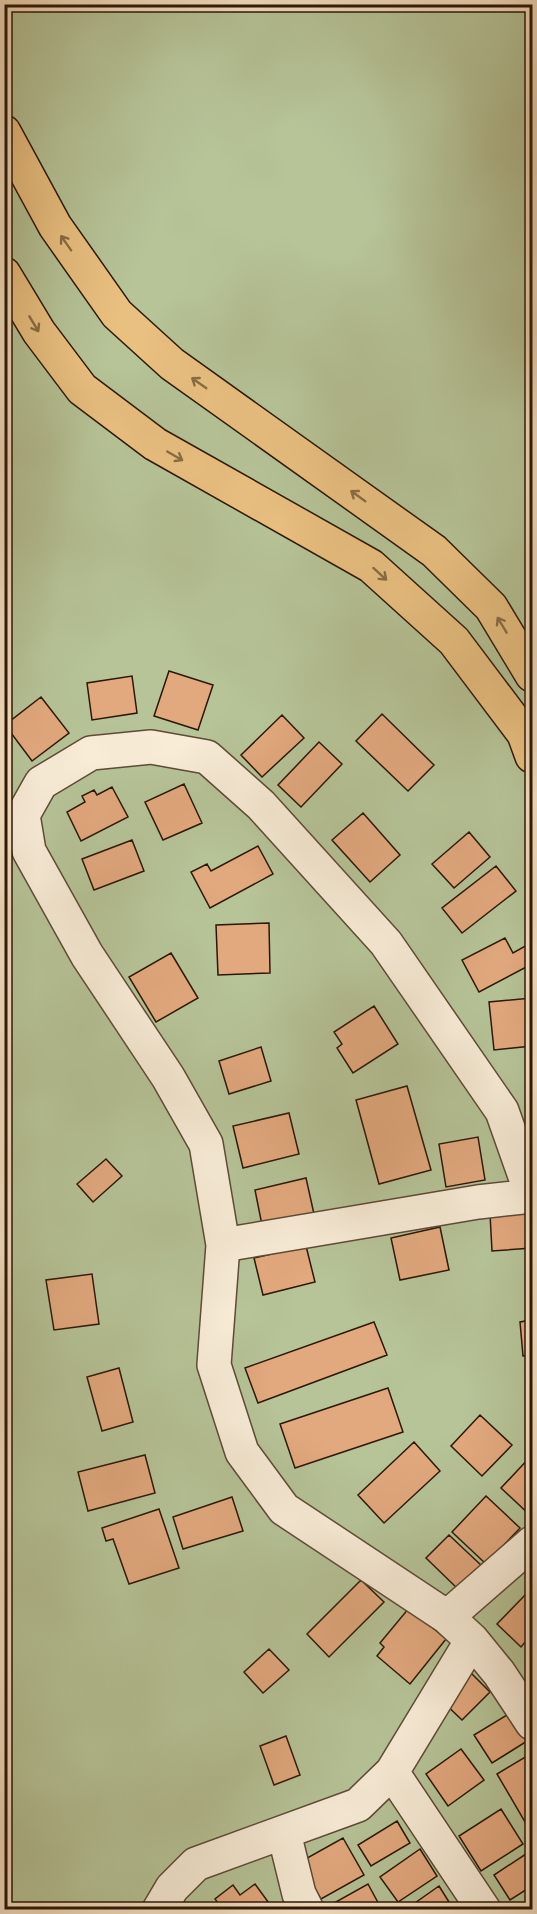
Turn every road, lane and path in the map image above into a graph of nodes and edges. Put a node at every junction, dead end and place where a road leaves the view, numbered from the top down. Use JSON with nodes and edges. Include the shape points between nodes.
{"nodes":[{"id":1,"x":4,"y":132,"type":"edge"},
{"id":2,"x":4,"y":274,"type":"edge"},
{"id":3,"x":532,"y":675,"type":"edge"},
{"id":4,"x":532,"y":756,"type":"edge"},
{"id":5,"x":532,"y":1196,"type":"edge"},
{"id":6,"x":223,"y":1245,"type":"junction"},
{"id":7,"x":532,"y":1543,"type":"edge"},
{"id":8,"x":447,"y":1617,"type":"junction"},
{"id":9,"x":472,"y":1640,"type":"junction"},
{"id":10,"x":532,"y":1723,"type":"edge"},
{"id":11,"x":392,"y":1772,"type":"junction"},
{"id":12,"x":284,"y":1833,"type":"junction"},
{"id":13,"x":159,"y":1910,"type":"edge"},
{"id":14,"x":307,"y":1910,"type":"edge"},
{"id":15,"x":484,"y":1910,"type":"edge"}],
"edges":[{"from":3,"to":1,"type":"main road","one_way":true,"via":[[491,608],[434,551],[172,364],[117,314],[55,226]]},
{"from":2,"to":4,"type":"main road","one_way":true,"via":[[39,332],[82,388],[155,444],[370,566],[454,641],[524,734]]},
{"from":5,"to":6,"type":"street"},
{"from":5,"to":6,"type":"street","via":[[502,1111],[386,943],[261,805],[207,757],[151,747],[91,753],[41,783],[22,815],[29,851],[87,955],[168,1077],[206,1144]]},
{"from":6,"to":8,"type":"street","via":[[214,1365],[242,1452],[284,1509]]},
{"from":7,"to":8,"type":"street"},
{"from":8,"to":9,"type":"street"},
{"from":9,"to":10,"type":"street"},
{"from":9,"to":11,"type":"street"},
{"from":11,"to":12,"type":"street","via":[[358,1805]]},
{"from":11,"to":15,"type":"street"},
{"from":12,"to":13,"type":"street","via":[[196,1864],[172,1888]]},
{"from":12,"to":14,"type":"street","via":[[299,1894]]}]}
